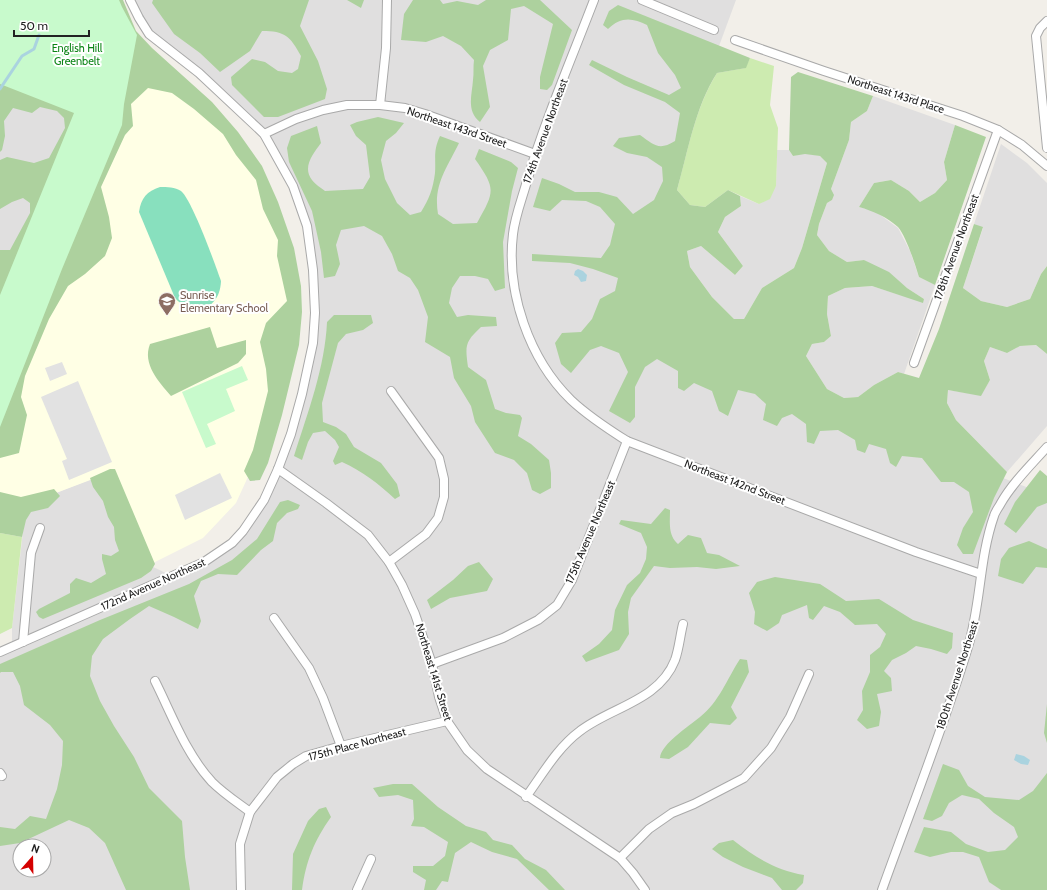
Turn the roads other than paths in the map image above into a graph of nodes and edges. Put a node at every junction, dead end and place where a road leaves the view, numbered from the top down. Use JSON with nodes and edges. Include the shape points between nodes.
{"nodes":[{"id":1,"x":130,"y":0,"type":"edge"},
{"id":2,"x":387,"y":0,"type":"edge"},
{"id":3,"x":594,"y":0,"type":"edge"},
{"id":4,"x":642,"y":0,"type":"edge"},
{"id":5,"x":1047,"y":22,"type":"edge"},
{"id":6,"x":714,"y":30,"type":"dead end"},
{"id":7,"x":735,"y":40,"type":"dead end"},
{"id":8,"x":380,"y":106,"type":"junction"},
{"id":9,"x":998,"y":130,"type":"junction"},
{"id":10,"x":264,"y":134,"type":"junction"},
{"id":11,"x":1047,"y":148,"type":"edge"},
{"id":12,"x":535,"y":154,"type":"junction"},
{"id":13,"x":1047,"y":166,"type":"edge"},
{"id":14,"x":529,"y":336,"type":"joint"},
{"id":15,"x":914,"y":363,"type":"dead end"},
{"id":16,"x":391,"y":391,"type":"dead end"},
{"id":17,"x":628,"y":441,"type":"junction"},
{"id":18,"x":1047,"y":447,"type":"edge"},
{"id":19,"x":278,"y":469,"type":"junction"},
{"id":20,"x":40,"y":528,"type":"dead end"},
{"id":21,"x":389,"y":562,"type":"junction"},
{"id":22,"x":981,"y":574,"type":"junction"},
{"id":23,"x":274,"y":618,"type":"dead end"},
{"id":24,"x":683,"y":624,"type":"dead end"},
{"id":25,"x":23,"y":642,"type":"junction"},
{"id":26,"x":0,"y":652,"type":"edge"},
{"id":27,"x":432,"y":664,"type":"junction"},
{"id":28,"x":809,"y":674,"type":"dead end"},
{"id":29,"x":154,"y":681,"type":"dead end"},
{"id":30,"x":447,"y":721,"type":"junction"},
{"id":31,"x":341,"y":746,"type":"junction"},
{"id":32,"x":526,"y":797,"type":"junction"},
{"id":33,"x":250,"y":812,"type":"junction"},
{"id":34,"x":620,"y":858,"type":"junction"},
{"id":35,"x":371,"y":859,"type":"dead end"},
{"id":36,"x":241,"y":890,"type":"edge"},
{"id":37,"x":357,"y":890,"type":"edge"},
{"id":38,"x":645,"y":890,"type":"edge"},
{"id":39,"x":882,"y":890,"type":"edge"}],
"edges":[{"from":1,"to":10,"type":"street","name":"172nd Avenue Northeast","via":[[149,34],[199,73]]},
{"from":2,"to":8,"type":"street","via":[[386,48]]},
{"from":3,"to":12,"type":"street","name":"174th Avenue Northeast"},
{"from":4,"to":6,"type":"street"},
{"from":5,"to":11,"type":"street","via":[[1036,36]]},
{"from":7,"to":9,"type":"street","name":"Northeast 143rd Place"},
{"from":8,"to":10,"type":"street","name":"Northeast 143rd Street","via":[[347,105],[323,110]]},
{"from":8,"to":12,"type":"street","name":"Northeast 143rd Street","via":[[405,108],[425,114]]},
{"from":9,"to":13,"type":"street","name":"Northeast 143rd Place","via":[[1022,145]]},
{"from":9,"to":15,"type":"street","name":"178th Avenue Northeast"},
{"from":10,"to":19,"type":"street","name":"172nd Avenue Northeast","via":[[292,186],[302,213],[314,277],[313,343],[291,434]]},
{"from":12,"to":14,"type":"street","name":"174th Avenue Northeast","via":[[513,234],[512,260],[519,310]]},
{"from":14,"to":17,"type":"street","name":"Northeast 142nd Street","via":[[541,361],[571,400],[609,430]]},
{"from":16,"to":21,"type":"street","via":[[438,458],[444,479],[444,497],[438,518],[426,534]]},
{"from":17,"to":22,"type":"street","name":"Northeast 142nd Street","via":[[916,552]]},
{"from":17,"to":27,"type":"street","name":"175th Avenue Northeast","via":[[572,580],[557,605],[538,620],[503,638]]},
{"from":18,"to":22,"type":"street","name":"180th Avenue Northeast","via":[[1008,491],[994,515]]},
{"from":19,"to":21,"type":"street","name":"Northeast 141st Street","via":[[368,535]]},
{"from":19,"to":25,"type":"street","name":"172nd Avenue Northeast","via":[[264,500],[243,531],[232,543],[204,562]]},
{"from":20,"to":25,"type":"street","via":[[31,553]]},
{"from":21,"to":27,"type":"street","name":"Northeast 141st Street","via":[[416,614]]},
{"from":22,"to":39,"type":"street","name":"180th Avenue Northeast","via":[[968,646]]},
{"from":23,"to":31,"type":"street","via":[[309,668]]},
{"from":24,"to":32,"type":"street","via":[[675,659],[656,687],[641,698],[580,730],[566,742]]},
{"from":25,"to":26,"type":"street","name":"172nd Avenue Northeast"},
{"from":27,"to":30,"type":"street","name":"Northeast 141st Street"},
{"from":28,"to":34,"type":"street","via":[[790,717],[771,748],[744,778],[672,813],[649,830]]},
{"from":29,"to":33,"type":"street","via":[[190,752],[212,782]]},
{"from":30,"to":31,"type":"street","name":"175th Place Northeast"},
{"from":30,"to":32,"type":"street","name":"Northeast 141st Street","via":[[467,750],[487,769]]},
{"from":31,"to":33,"type":"street","name":"175th Place Northeast","via":[[306,756],[293,764],[277,777]]},
{"from":32,"to":34,"type":"street","name":"Northeast 141st Street"},
{"from":33,"to":36,"type":"street","name":"175th Place Northeast","via":[[240,844]]},
{"from":34,"to":38,"type":"street","name":"Northeast 141st Street"},
{"from":35,"to":37,"type":"street"}]}
